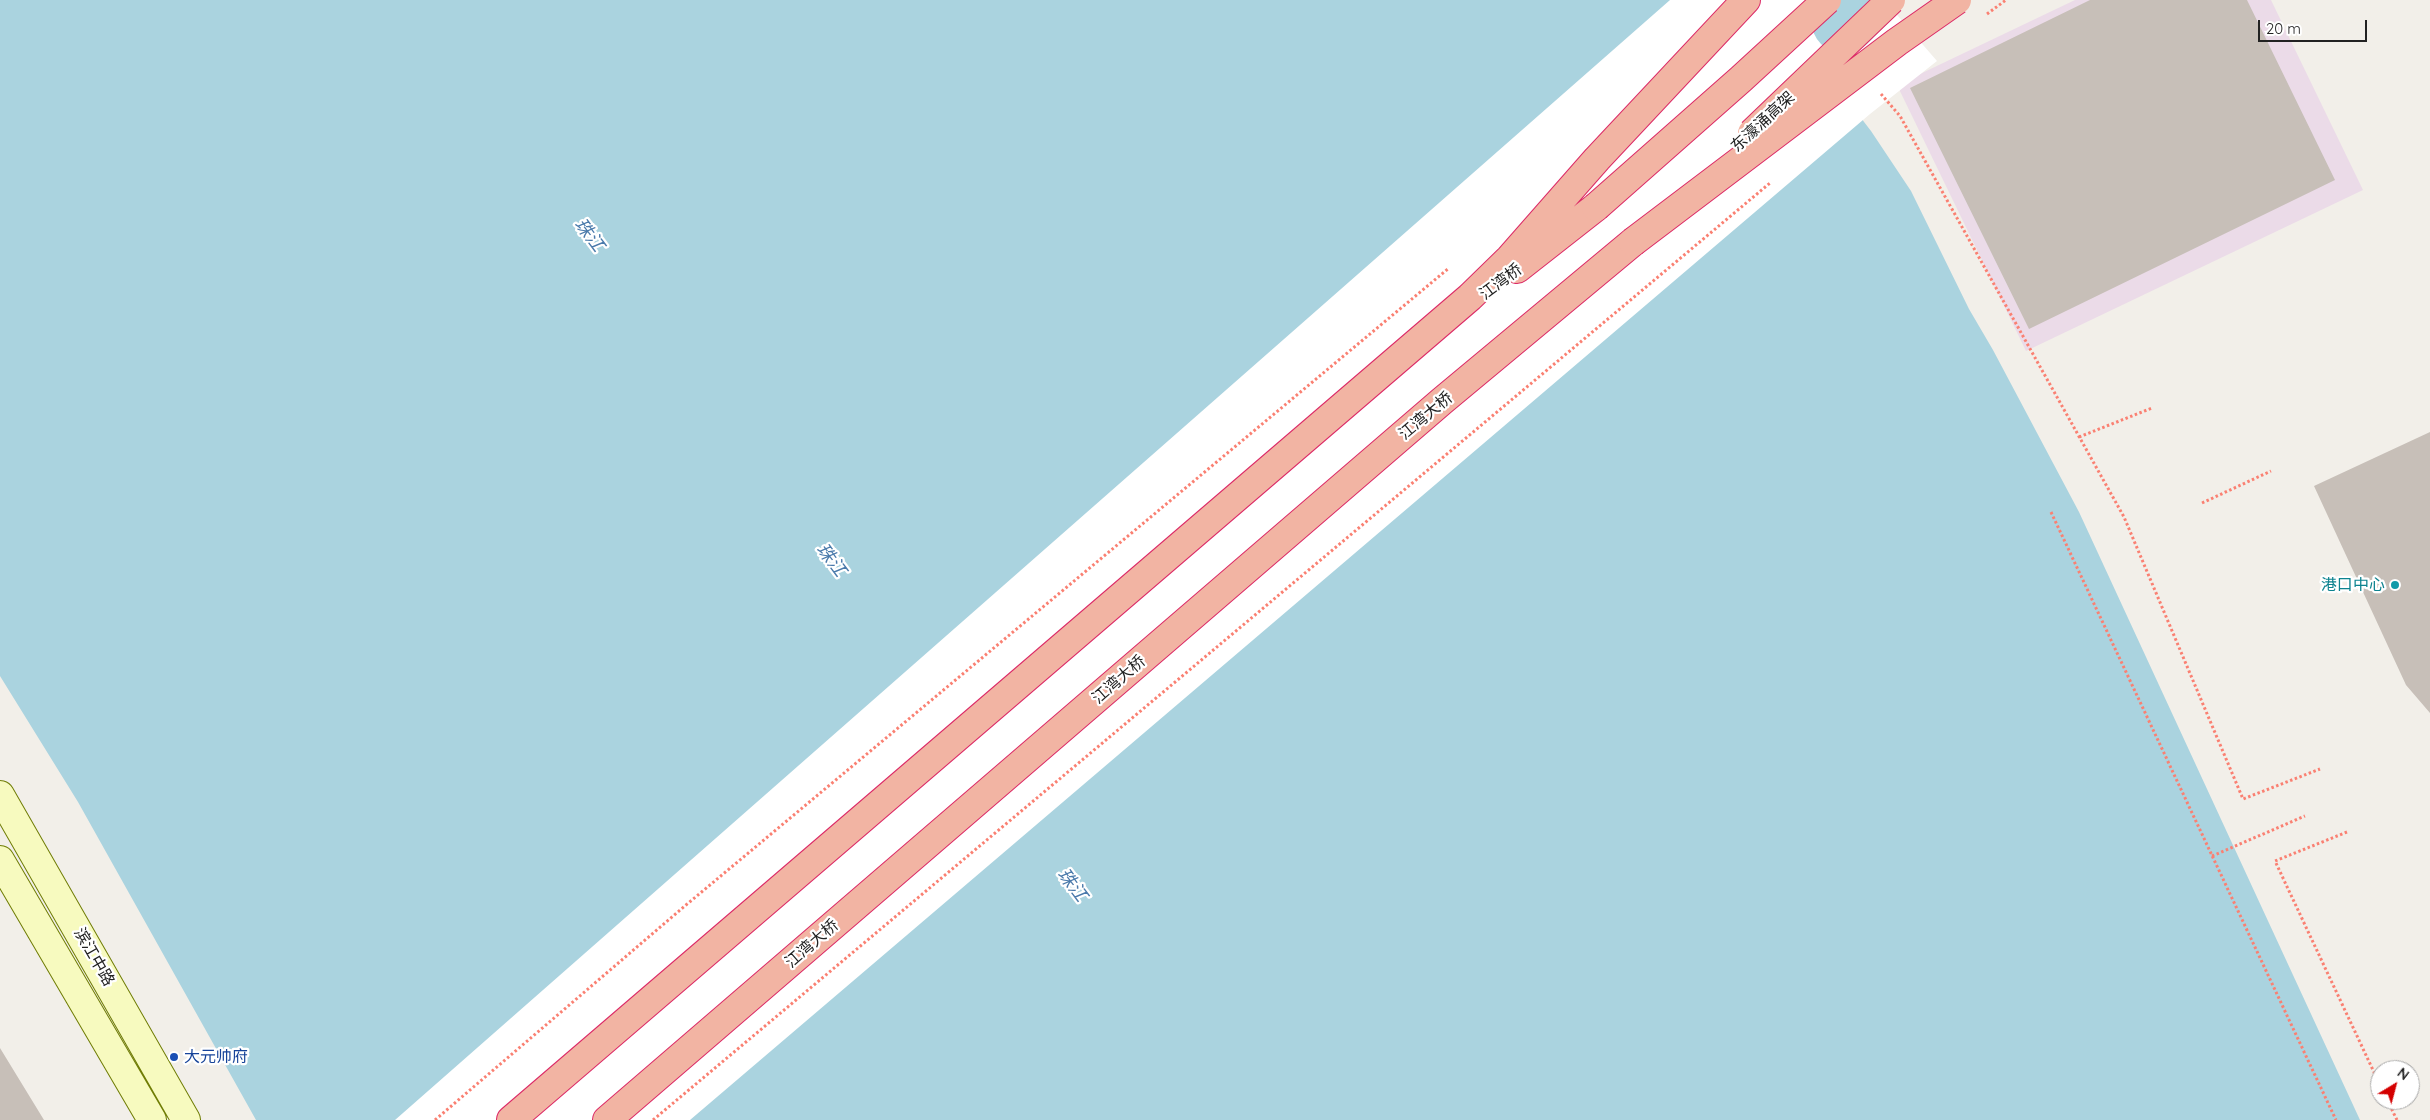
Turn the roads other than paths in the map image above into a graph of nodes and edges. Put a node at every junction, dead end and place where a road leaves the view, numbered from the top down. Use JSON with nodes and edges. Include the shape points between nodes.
{"nodes":[{"id":1,"x":1746,"y":0,"type":"edge"},
{"id":2,"x":1827,"y":0,"type":"edge"},
{"id":3,"x":1891,"y":0,"type":"edge"},
{"id":4,"x":1957,"y":0,"type":"edge"},
{"id":5,"x":1633,"y":242,"type":"junction"},
{"id":6,"x":1405,"y":355,"type":"junction"},
{"id":7,"x":0,"y":795,"type":"edge"},
{"id":8,"x":0,"y":860,"type":"edge"},
{"id":9,"x":152,"y":1120,"type":"edge"},
{"id":10,"x":186,"y":1120,"type":"edge"},
{"id":11,"x":511,"y":1120,"type":"edge"},
{"id":12,"x":607,"y":1120,"type":"edge"}],
"edges":[{"from":1,"to":6,"type":"highway","via":[[1597,159],[1510,258]]},
{"from":2,"to":6,"type":"highway","name":"江湾桥","bridge":true,"via":[[1596,207]]},
{"from":3,"to":5,"type":"highway","name":"东濠涌高架","bridge":true},
{"from":4,"to":5,"type":"highway","bridge":true},
{"from":5,"to":12,"type":"highway","name":"江湾大桥","via":[[1435,408]]},
{"from":6,"to":11,"type":"highway"},
{"from":7,"to":10,"type":"main road","name":"滨江中路"},
{"from":8,"to":9,"type":"main road","name":"滨江中路"}]}
